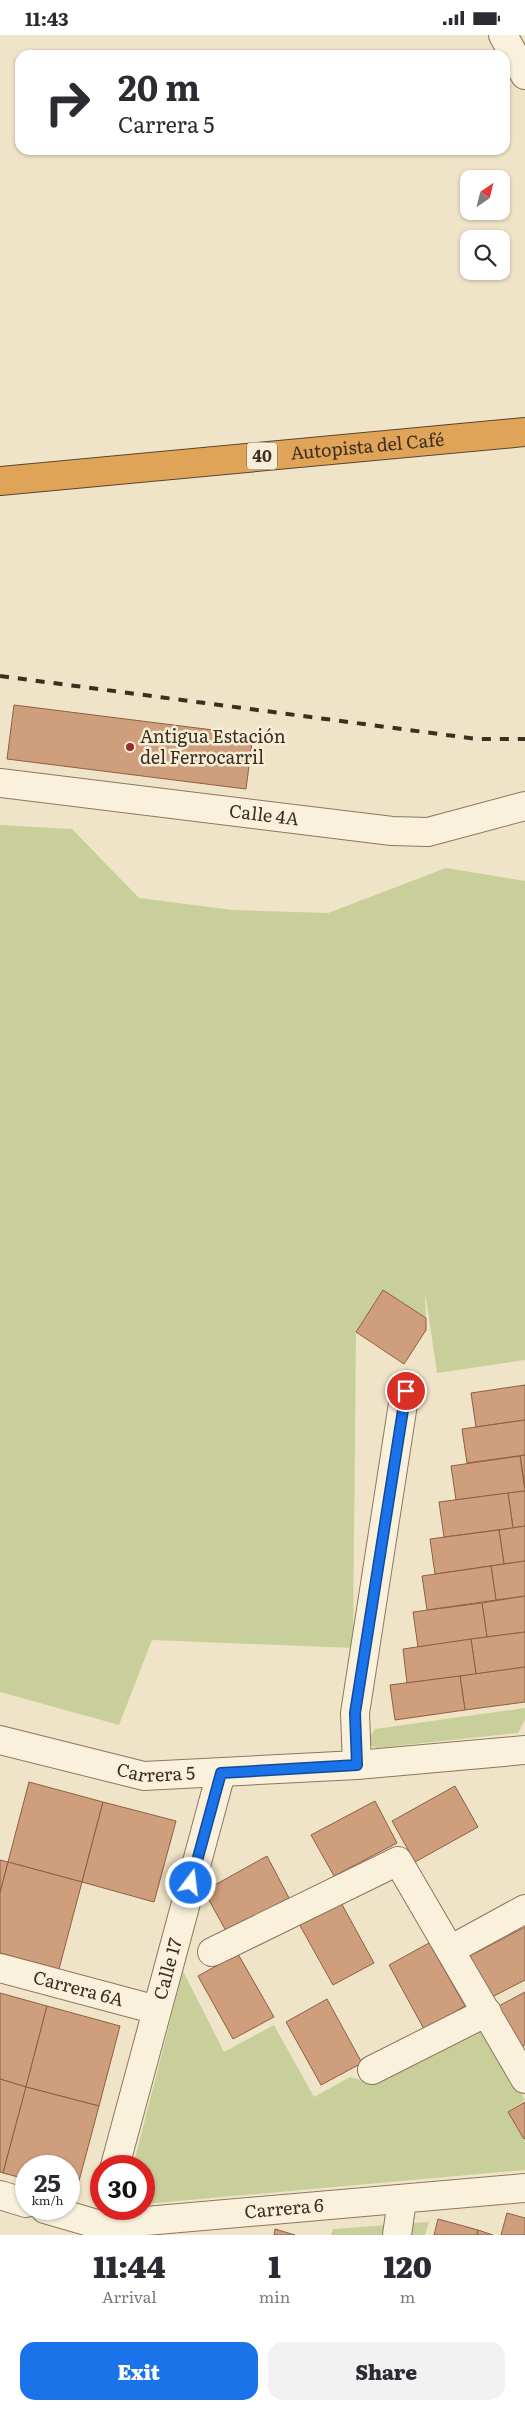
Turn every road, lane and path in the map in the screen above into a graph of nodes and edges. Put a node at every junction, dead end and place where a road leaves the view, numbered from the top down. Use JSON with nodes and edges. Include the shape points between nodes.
{"nodes":[{"id":1,"x":503,"y":35,"type":"edge"},
{"id":2,"x":525,"y":75,"type":"edge"},
{"id":3,"x":525,"y":432,"type":"edge"},
{"id":4,"x":0,"y":481,"type":"edge"},
{"id":5,"x":0,"y":783,"type":"edge"},
{"id":6,"x":525,"y":806,"type":"edge"},
{"id":7,"x":406,"y":1391,"type":"dead end"},
{"id":8,"x":0,"y":1740,"type":"edge"},
{"id":9,"x":525,"y":1750,"type":"edge"},
{"id":10,"x":357,"y":1765,"type":"junction"},
{"id":11,"x":221,"y":1773,"type":"junction"},
{"id":12,"x":525,"y":1909,"type":"edge"},
{"id":13,"x":450,"y":1950,"type":"junction"},
{"id":14,"x":212,"y":1952,"type":"dead end"},
{"id":15,"x":0,"y":1968,"type":"edge"},
{"id":16,"x":157,"y":2010,"type":"junction"},
{"id":17,"x":486,"y":2012,"type":"junction"},
{"id":18,"x":372,"y":2070,"type":"dead end"},
{"id":19,"x":525,"y":2079,"type":"edge"},
{"id":20,"x":118,"y":2155,"type":"edge"},
{"id":21,"x":525,"y":2188,"type":"edge"},
{"id":22,"x":0,"y":2195,"type":"edge"},
{"id":23,"x":402,"y":2199,"type":"junction"},
{"id":24,"x":15,"y":2200,"type":"edge"},
{"id":25,"x":80,"y":2218,"type":"edge"},
{"id":26,"x":100,"y":2223,"type":"edge"},
{"id":27,"x":397,"y":2235,"type":"edge"}],
"edges":[{"from":1,"to":2,"type":"street"},
{"from":3,"to":4,"type":"highway","name":"Autopista del Café","number":"40"},
{"from":5,"to":6,"type":"street","name":"Calle 4A","via":[[392,831],[428,832]]},
{"from":7,"to":10,"type":"street","via":[[355,1713]]},
{"from":8,"to":11,"type":"street","name":"Carrera 5","via":[[144,1776]]},
{"from":9,"to":10,"type":"street","name":"Carrera 5"},
{"from":10,"to":11,"type":"street","name":"Carrera 5"},
{"from":11,"to":16,"type":"street","name":"Calle 17"},
{"from":12,"to":13,"type":"street"},
{"from":13,"to":14,"type":"street","via":[[398,1861]]},
{"from":13,"to":17,"type":"street"},
{"from":15,"to":16,"type":"street","name":"Carrera 6A"},
{"from":16,"to":20,"type":"street","name":"Calle 17"},
{"from":17,"to":18,"type":"street"},
{"from":17,"to":19,"type":"street"},
{"from":21,"to":23,"type":"street","name":"Carrera 6"},
{"from":22,"to":24,"type":"street"},
{"from":23,"to":26,"type":"street","name":"Carrera 6"},
{"from":23,"to":27,"type":"street"},
{"from":25,"to":26,"type":"street","name":"Carrera 6"}]}
